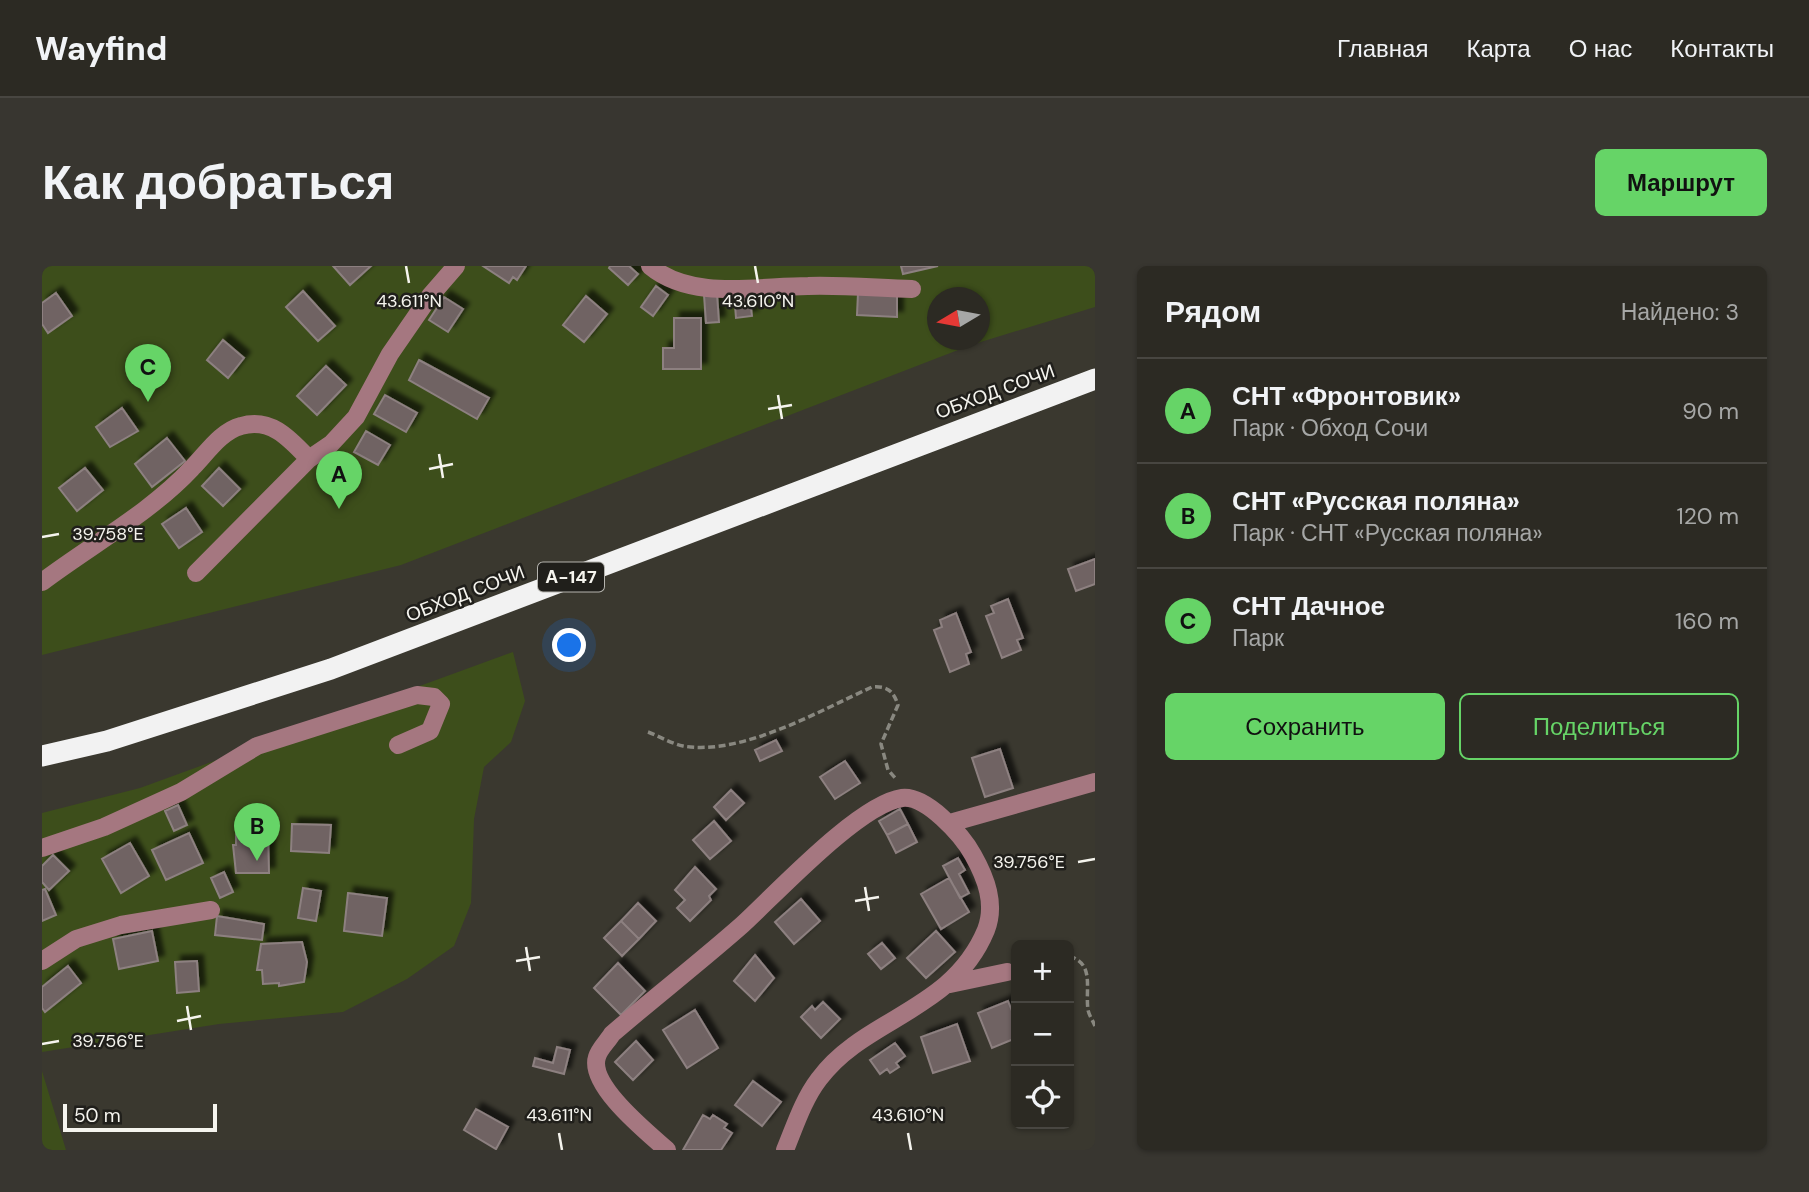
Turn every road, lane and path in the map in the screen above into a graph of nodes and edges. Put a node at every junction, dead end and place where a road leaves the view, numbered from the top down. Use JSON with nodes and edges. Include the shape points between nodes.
{"nodes":[{"id":1,"x":456,"y":266,"type":"edge"},
{"id":2,"x":650,"y":266,"type":"edge"},
{"id":3,"x":912,"y":289,"type":"dead end"},
{"id":4,"x":1095,"y":379,"type":"edge"},
{"id":5,"x":309,"y":459,"type":"junction"},
{"id":6,"x":196,"y":573,"type":"dead end"},
{"id":7,"x":42,"y":582,"type":"edge"},
{"id":8,"x":648,"y":732,"type":"dead end"},
{"id":9,"x":398,"y":745,"type":"dead end"},
{"id":10,"x":42,"y":756,"type":"edge"},
{"id":11,"x":1095,"y":782,"type":"edge"},
{"id":12,"x":913,"y":798,"type":"junction"},
{"id":13,"x":950,"y":823,"type":"junction"},
{"id":14,"x":42,"y":848,"type":"edge"},
{"id":15,"x":211,"y":909,"type":"dead end"},
{"id":16,"x":1074,"y":958,"type":"edge"},
{"id":17,"x":42,"y":961,"type":"edge"},
{"id":18,"x":1007,"y":972,"type":"dead end"},
{"id":19,"x":950,"y":984,"type":"junction"},
{"id":20,"x":1095,"y":1026,"type":"edge"},
{"id":21,"x":667,"y":1150,"type":"edge"},
{"id":22,"x":785,"y":1150,"type":"edge"}],
"edges":[{"from":1,"to":5,"type":"street","via":[[390,354],[356,417]]},
{"from":2,"to":3,"type":"street","via":[[661,276],[687,284],[751,290],[807,285]]},
{"from":4,"to":10,"type":"highway","name":"ОБХОД СОЧИ","number":"А-147","via":[[331,669],[107,741]]},
{"from":5,"to":6,"type":"street"},
{"from":5,"to":7,"type":"street","via":[[269,425],[241,426],[225,434],[178,484]]},
{"from":8,"to":12,"type":"path","via":[[681,746],[741,743],[872,687],[884,687],[894,693],[898,705],[881,744],[882,757]]},
{"from":9,"to":14,"type":"street","via":[[430,731],[441,704],[433,697],[417,695],[257,746],[181,792],[104,827]]},
{"from":11,"to":13,"type":"street"},
{"from":12,"to":13,"type":"street"},
{"from":12,"to":21,"type":"street","via":[[883,805],[844,831],[612,1034],[597,1056],[596,1072],[612,1097]]},
{"from":13,"to":19,"type":"street","via":[[973,854],[992,903],[986,930]]},
{"from":15,"to":17,"type":"street","via":[[98,932],[76,939]]},
{"from":16,"to":20,"type":"path","via":[[1083,961],[1090,972],[1088,1009]]},
{"from":18,"to":19,"type":"street"},
{"from":19,"to":22,"type":"street","via":[[854,1047],[820,1077]]}]}
